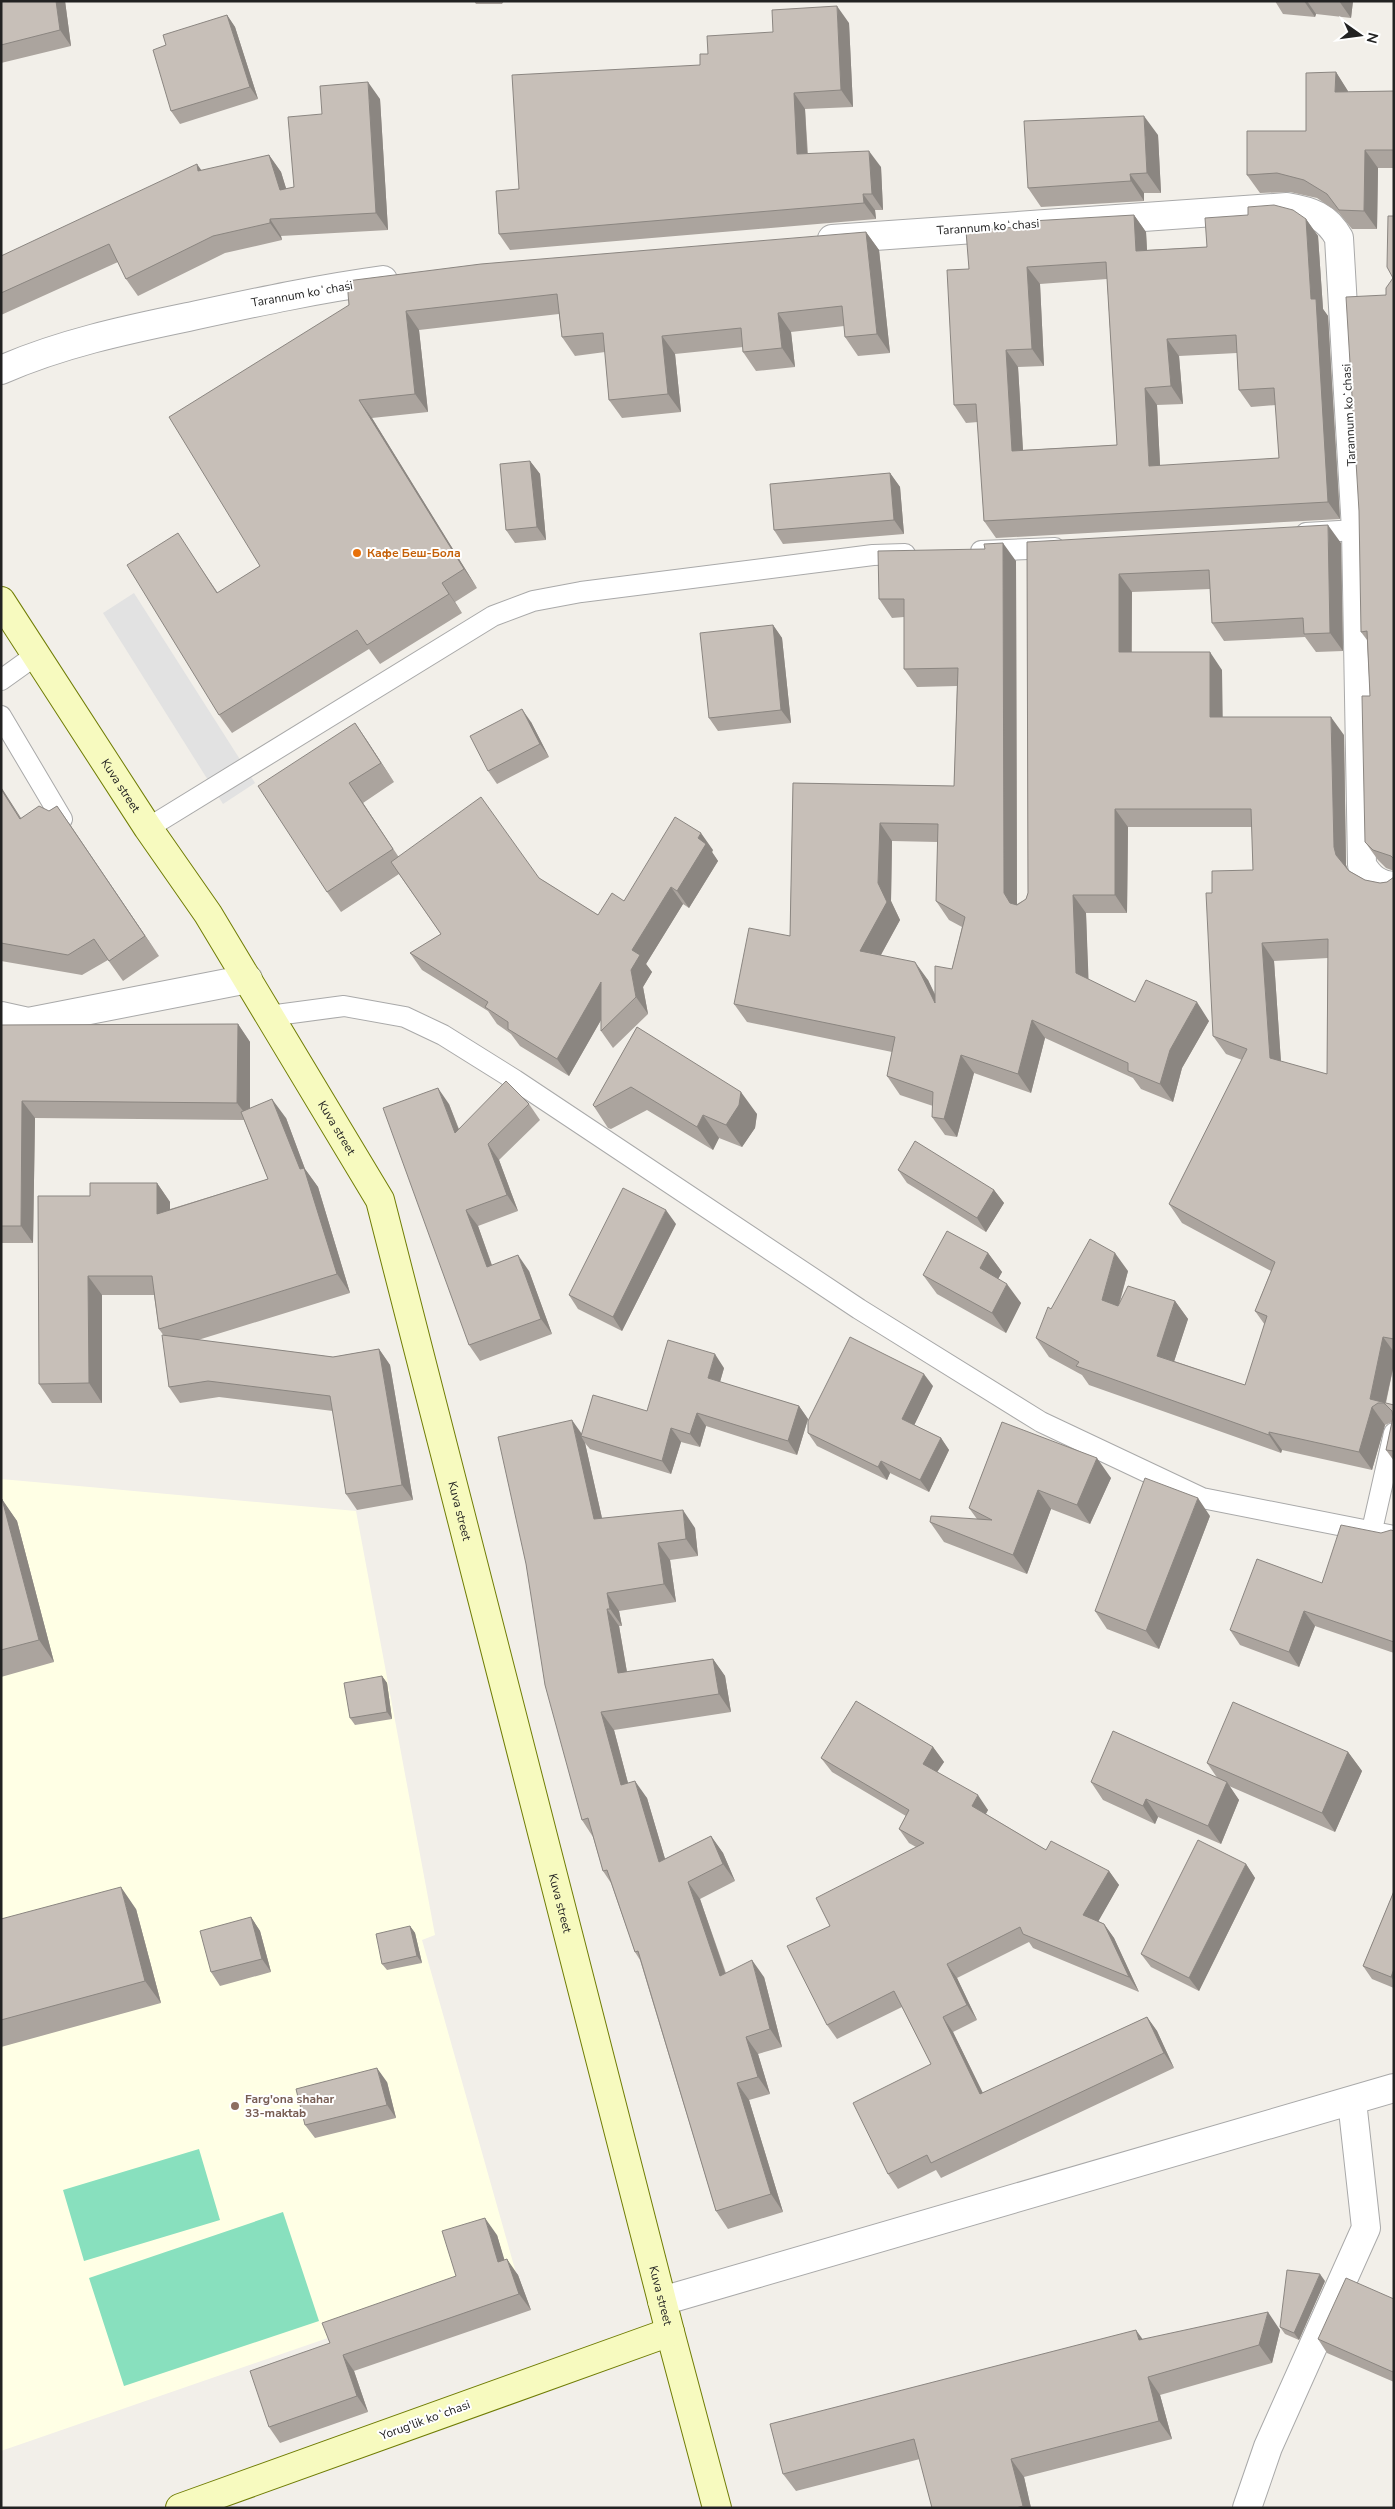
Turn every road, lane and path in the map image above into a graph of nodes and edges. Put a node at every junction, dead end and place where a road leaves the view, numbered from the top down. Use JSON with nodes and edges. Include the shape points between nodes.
{"nodes":[{"id":1,"x":805,"y":241,"type":"edge"},
{"id":2,"x":408,"y":276,"type":"edge"},
{"id":3,"x":1,"y":370,"type":"edge"},
{"id":4,"x":1356,"y":530,"type":"junction"},
{"id":5,"x":1286,"y":534,"type":"edge"},
{"id":6,"x":1078,"y":546,"type":"edge"},
{"id":7,"x":960,"y":552,"type":"edge"},
{"id":8,"x":921,"y":554,"type":"edge"},
{"id":9,"x":4,"y":611,"type":"edge"},
{"id":10,"x":36,"y":655,"type":"junction"},
{"id":11,"x":1,"y":680,"type":"edge"},
{"id":12,"x":1,"y":716,"type":"edge"},
{"id":13,"x":62,"y":819,"type":"edge"},
{"id":14,"x":148,"y":828,"type":"junction"},
{"id":15,"x":1394,"y":886,"type":"edge"},
{"id":16,"x":248,"y":980,"type":"junction"},
{"id":17,"x":1,"y":1016,"type":"edge"},
{"id":18,"x":269,"y":1016,"type":"junction"},
{"id":19,"x":1394,"y":1433,"type":"edge"},
{"id":20,"x":1372,"y":1530,"type":"junction"},
{"id":21,"x":1394,"y":1536,"type":"edge"},
{"id":22,"x":1394,"y":2088,"type":"edge"},
{"id":23,"x":1352,"y":2101,"type":"junction"},
{"id":24,"x":662,"y":2301,"type":"junction"},
{"id":25,"x":670,"y":2332,"type":"junction"},
{"id":26,"x":180,"y":2508,"type":"edge"},
{"id":27,"x":717,"y":2508,"type":"edge"},
{"id":28,"x":1248,"y":2508,"type":"edge"}],
"edges":[{"from":1,"to":4,"type":"street","name":"Tarannum koʻchasi","via":[[1287,207],[1323,217],[1338,238],[1351,296]]},
{"from":2,"to":3,"type":"street","name":"Tarannum koʻchasi","via":[[309,291],[153,324],[36,354]]},
{"from":4,"to":5,"type":"lane"},
{"from":4,"to":15,"type":"street","name":"Tarannum koʻchasi","via":[[1362,865],[1379,884]]},
{"from":6,"to":7,"type":"lane","via":[[1028,559]]},
{"from":8,"to":14,"type":"lane","via":[[853,558],[581,592],[533,601],[493,616]]},
{"from":9,"to":10,"type":"main road","name":"Kuva street"},
{"from":10,"to":11,"type":"lane"},
{"from":10,"to":14,"type":"main road","name":"Kuva street"},
{"from":12,"to":13,"type":"lane"},
{"from":14,"to":16,"type":"main road","name":"Kuva street","via":[[208,914]]},
{"from":16,"to":17,"type":"street","via":[[28,1022]]},
{"from":16,"to":18,"type":"main road","name":"Kuva street"},
{"from":18,"to":20,"type":"lane","via":[[344,1006],[405,1017],[443,1035],[515,1080],[860,1309],[1041,1422],[1202,1498]]},
{"from":18,"to":24,"type":"main road","name":"Kuva street","via":[[380,1200]]},
{"from":19,"to":20,"type":"lane"},
{"from":20,"to":21,"type":"lane"},
{"from":22,"to":23,"type":"street"},
{"from":23,"to":24,"type":"street"},
{"from":23,"to":28,"type":"street","via":[[1366,2228],[1268,2448]]},
{"from":24,"to":25,"type":"main road","name":"Kuva street"},
{"from":25,"to":26,"type":"main road","name":"Yorug'lik koʻchasi"},
{"from":25,"to":27,"type":"main road","name":"Kuva street"}]}
